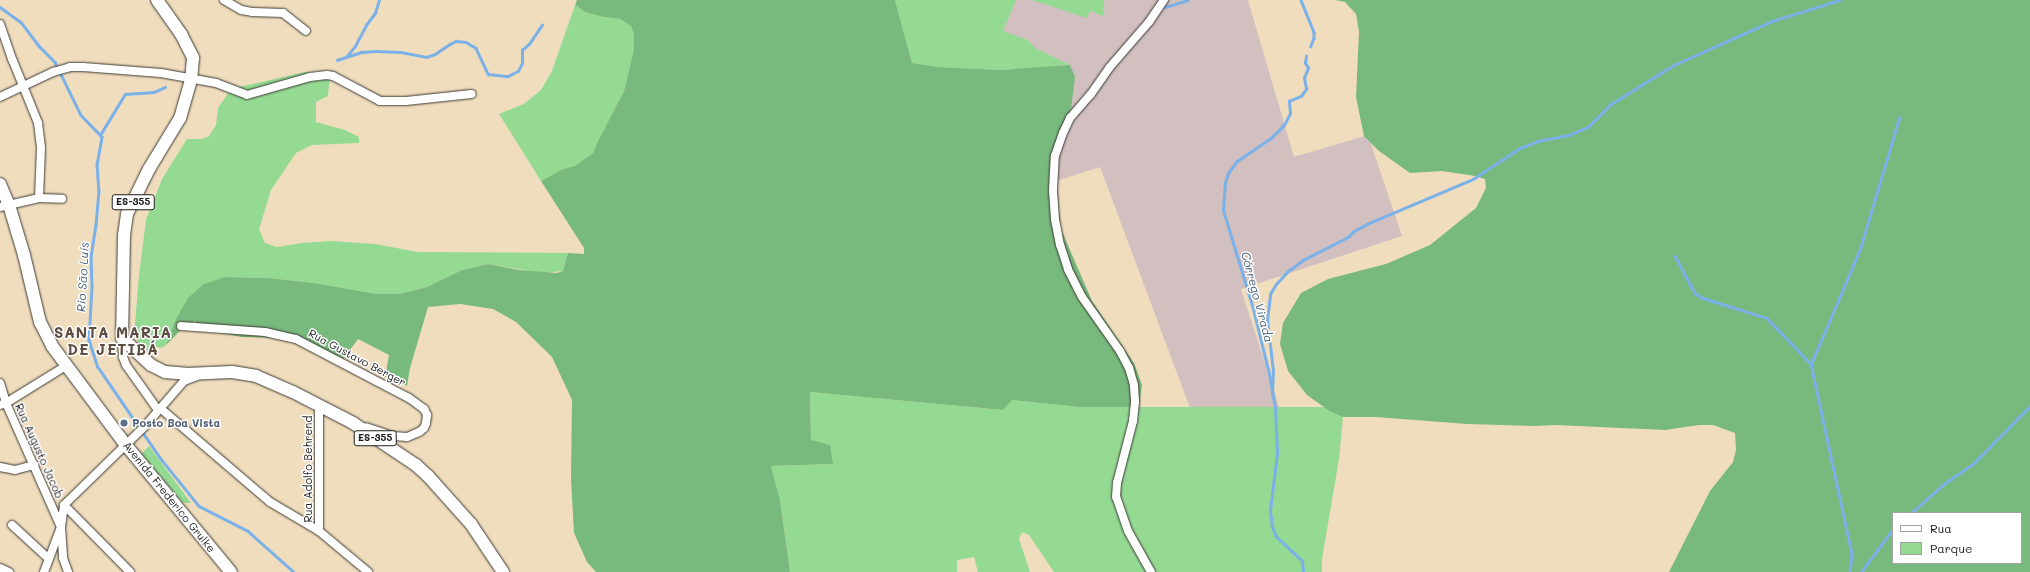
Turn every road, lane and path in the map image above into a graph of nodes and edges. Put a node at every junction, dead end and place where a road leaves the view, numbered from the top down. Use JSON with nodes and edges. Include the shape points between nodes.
{"nodes":[{"id":1,"x":157,"y":0,"type":"edge"},
{"id":2,"x":224,"y":0,"type":"edge"},
{"id":3,"x":1164,"y":0,"type":"edge"},
{"id":4,"x":0,"y":24,"type":"edge"},
{"id":5,"x":306,"y":31,"type":"dead end"},
{"id":6,"x":191,"y":80,"type":"junction"},
{"id":7,"x":24,"y":86,"type":"junction"},
{"id":8,"x":472,"y":94,"type":"dead end"},
{"id":9,"x":0,"y":97,"type":"edge"},
{"id":10,"x":0,"y":184,"type":"edge"},
{"id":11,"x":39,"y":198,"type":"junction"},
{"id":12,"x":62,"y":199,"type":"dead end"},
{"id":13,"x":4,"y":206,"type":"edge"},
{"id":14,"x":181,"y":326,"type":"dead end"},
{"id":15,"x":122,"y":338,"type":"junction"},
{"id":16,"x":66,"y":366,"type":"junction"},
{"id":17,"x":203,"y":373,"type":"junction"},
{"id":18,"x":0,"y":383,"type":"edge"},
{"id":19,"x":3,"y":404,"type":"edge"},
{"id":20,"x":319,"y":406,"type":"junction"},
{"id":21,"x":159,"y":409,"type":"junction"},
{"id":22,"x":353,"y":423,"type":"junction"},
{"id":23,"x":130,"y":440,"type":"junction"},
{"id":24,"x":34,"y":465,"type":"junction"},
{"id":25,"x":0,"y":467,"type":"edge"},
{"id":26,"x":64,"y":505,"type":"junction"},
{"id":27,"x":12,"y":524,"type":"dead end"},
{"id":28,"x":61,"y":527,"type":"junction"},
{"id":29,"x":319,"y":532,"type":"junction"},
{"id":30,"x":49,"y":559,"type":"junction"},
{"id":31,"x":0,"y":568,"type":"edge"},
{"id":32,"x":9,"y":572,"type":"edge"},
{"id":33,"x":44,"y":572,"type":"edge"},
{"id":34,"x":68,"y":572,"type":"edge"},
{"id":35,"x":130,"y":572,"type":"edge"},
{"id":36,"x":231,"y":572,"type":"edge"},
{"id":37,"x":368,"y":572,"type":"edge"},
{"id":38,"x":503,"y":572,"type":"edge"},
{"id":39,"x":1151,"y":572,"type":"edge"}],
"edges":[{"from":1,"to":6,"type":"main road","number":"ES-355","via":[[181,34],[192,58]]},
{"from":2,"to":5,"type":"street","via":[[241,10],[284,13]]},
{"from":3,"to":39,"type":"street","via":[[1070,118],[1055,156],[1053,190],[1056,226],[1068,268],[1082,297],[1120,351],[1134,384],[1133,421],[1117,483],[1116,497],[1128,531]]},
{"from":4,"to":7,"type":"street"},
{"from":6,"to":7,"type":"street","via":[[162,73],[70,67]]},
{"from":6,"to":8,"type":"street","via":[[216,83],[247,95],[327,75],[374,99],[388,102]]},
{"from":6,"to":15,"type":"main road","number":"ES-355","via":[[180,118],[149,169],[127,214],[124,235]]},
{"from":7,"to":9,"type":"street"},
{"from":7,"to":11,"type":"street","via":[[38,123],[41,148]]},
{"from":10,"to":13,"type":"main road","name":"Avenida Frederico Grulke"},
{"from":11,"to":12,"type":"street"},
{"from":11,"to":13,"type":"street"},
{"from":13,"to":16,"type":"main road","name":"Avenida Frederico Grulke","via":[[24,255],[40,322]]},
{"from":14,"to":22,"type":"street","name":"Rua Gustavo Berger","via":[[265,332],[296,339],[409,398],[424,409],[427,415],[424,428],[407,437],[393,436]]},
{"from":15,"to":17,"type":"main road","number":"ES-355","via":[[151,365],[165,372]]},
{"from":15,"to":21,"type":"street","via":[[126,365]]},
{"from":16,"to":19,"type":"street"},
{"from":16,"to":23,"type":"main road","name":"Avenida Frederico Grulke"},
{"from":17,"to":20,"type":"main road","number":"ES-355","via":[[232,372],[256,376]]},
{"from":17,"to":21,"type":"street","via":[[184,382]]},
{"from":18,"to":19,"type":"street","name":"Rua Augusto Jacob"},
{"from":19,"to":24,"type":"street","name":"Rua Augusto Jacob"},
{"from":20,"to":22,"type":"main road","number":"ES-355"},
{"from":20,"to":29,"type":"street","name":"Rua Adolfo Behrend"},
{"from":21,"to":23,"type":"street"},
{"from":21,"to":29,"type":"street","via":[[270,502]]},
{"from":22,"to":38,"type":"main road","number":"ES-355","via":[[416,465],[428,476],[471,524]]},
{"from":23,"to":26,"type":"street"},
{"from":23,"to":36,"type":"main road","name":"Avenida Frederico Grulke"},
{"from":24,"to":25,"type":"street","via":[[15,470]]},
{"from":24,"to":28,"type":"street","name":"Rua Augusto Jacob"},
{"from":26,"to":28,"type":"street"},
{"from":26,"to":35,"type":"street"},
{"from":27,"to":30,"type":"street"},
{"from":28,"to":30,"type":"street"},
{"from":28,"to":34,"type":"street","via":[[63,558]]},
{"from":29,"to":37,"type":"street"},
{"from":30,"to":33,"type":"street"},
{"from":31,"to":32,"type":"street"}]}
